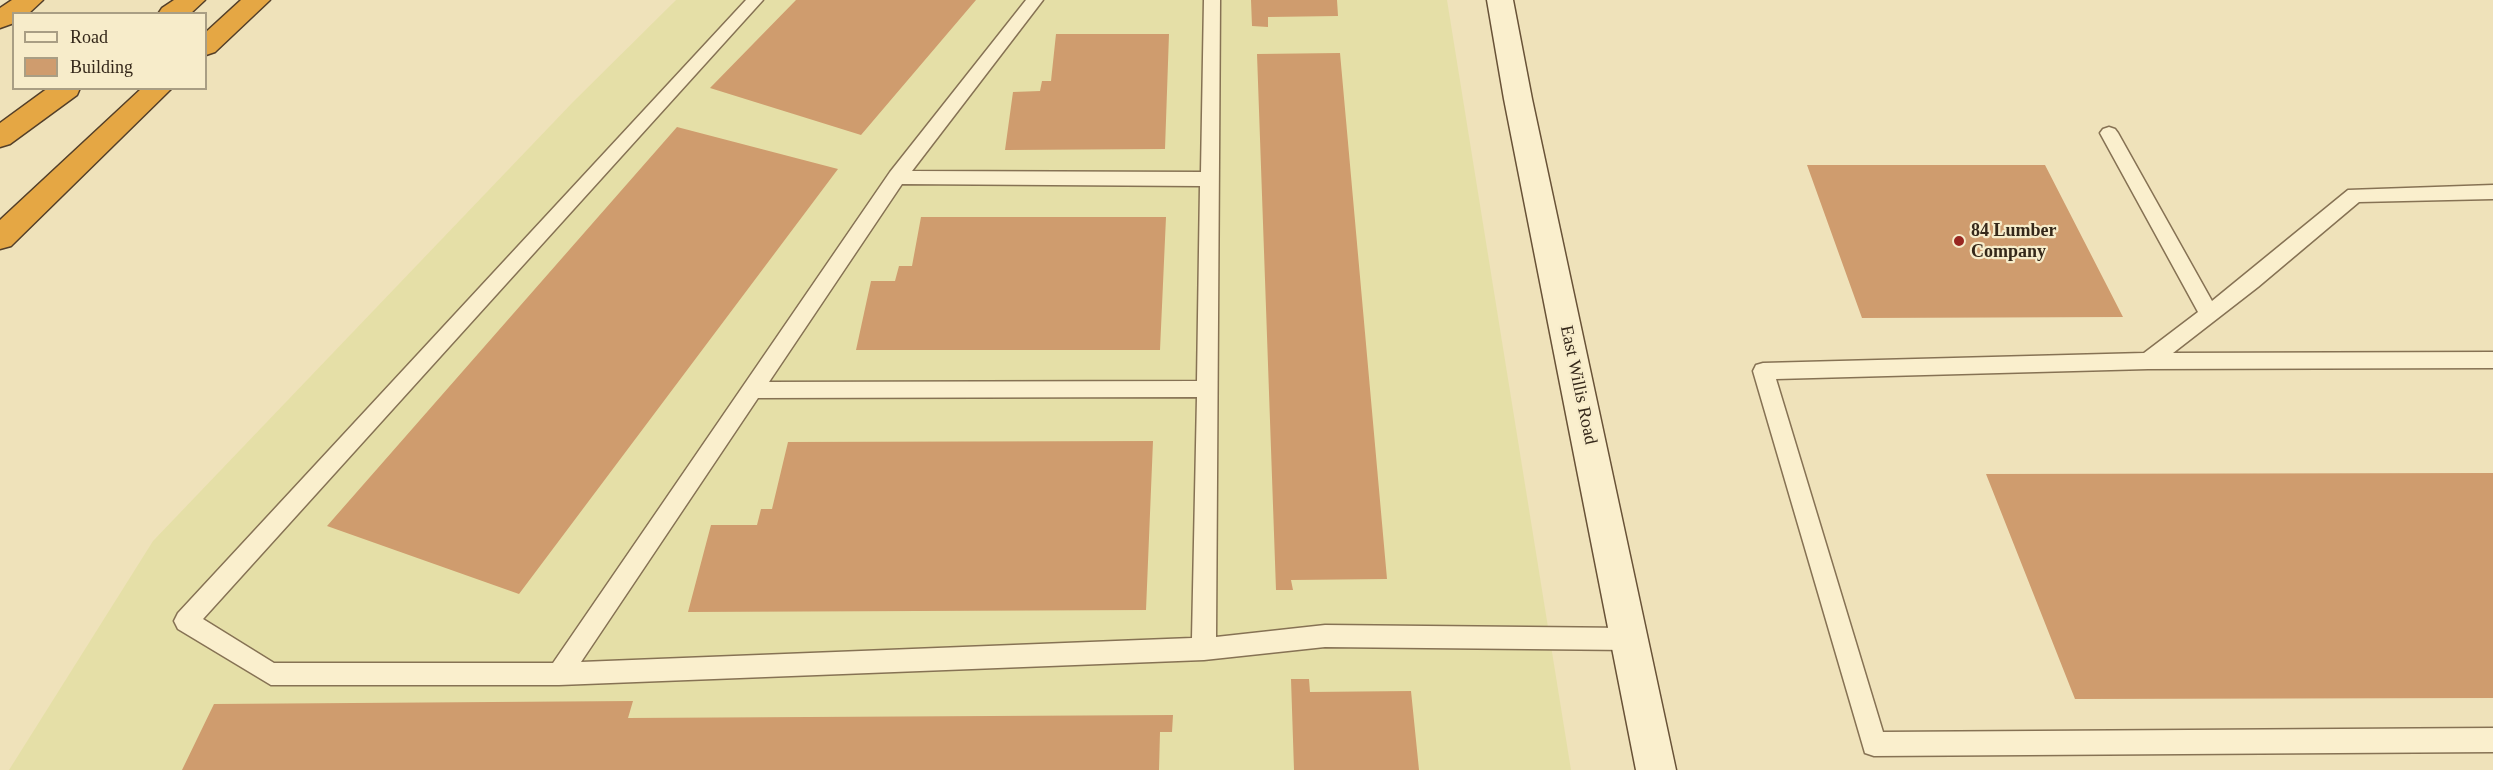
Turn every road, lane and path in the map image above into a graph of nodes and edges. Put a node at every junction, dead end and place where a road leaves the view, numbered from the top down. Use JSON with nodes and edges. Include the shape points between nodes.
{"nodes":[{"id":1,"x":30,"y":0,"type":"edge"},
{"id":2,"x":192,"y":0,"type":"edge"},
{"id":3,"x":257,"y":0,"type":"edge"},
{"id":4,"x":754,"y":0,"type":"edge"},
{"id":5,"x":1035,"y":0,"type":"edge"},
{"id":6,"x":1212,"y":0,"type":"edge"},
{"id":7,"x":1500,"y":0,"type":"edge"},
{"id":8,"x":174,"y":12,"type":"edge"},
{"id":9,"x":0,"y":20,"type":"edge"},
{"id":10,"x":207,"y":45,"type":"edge"},
{"id":11,"x":63,"y":90,"type":"edge"},
{"id":12,"x":157,"y":90,"type":"edge"},
{"id":13,"x":2109,"y":133,"type":"dead end"},
{"id":14,"x":0,"y":137,"type":"edge"},
{"id":15,"x":897,"y":177,"type":"junction"},
{"id":16,"x":1210,"y":179,"type":"junction"},
{"id":17,"x":2493,"y":192,"type":"edge"},
{"id":18,"x":0,"y":238,"type":"edge"},
{"id":19,"x":2210,"y":314,"type":"junction"},
{"id":20,"x":2493,"y":360,"type":"edge"},
{"id":21,"x":2148,"y":362,"type":"junction"},
{"id":22,"x":1208,"y":389,"type":"junction"},
{"id":23,"x":753,"y":390,"type":"junction"},
{"id":24,"x":1630,"y":639,"type":"junction"},
{"id":25,"x":1204,"y":649,"type":"junction"},
{"id":26,"x":560,"y":674,"type":"junction"},
{"id":27,"x":2493,"y":740,"type":"edge"},
{"id":28,"x":1656,"y":770,"type":"edge"}],
"edges":[{"from":1,"to":9,"type":"highway"},
{"from":2,"to":8,"type":"highway"},
{"from":3,"to":10,"type":"highway"},
{"from":4,"to":26,"type":"lane","via":[[186,621],[272,674]]},
{"from":5,"to":15,"type":"lane"},
{"from":6,"to":16,"type":"lane"},
{"from":7,"to":24,"type":"street","name":"East Willis Road"},
{"from":11,"to":14,"type":"highway"},
{"from":12,"to":18,"type":"highway"},
{"from":13,"to":19,"type":"lane"},
{"from":15,"to":16,"type":"lane"},
{"from":15,"to":23,"type":"lane"},
{"from":16,"to":22,"type":"lane"},
{"from":17,"to":19,"type":"lane","via":[[2355,195]]},
{"from":19,"to":21,"type":"lane"},
{"from":20,"to":21,"type":"lane"},
{"from":21,"to":27,"type":"lane","via":[[1763,371],[1874,744]]},
{"from":22,"to":23,"type":"lane"},
{"from":22,"to":25,"type":"lane"},
{"from":23,"to":26,"type":"lane"},
{"from":24,"to":25,"type":"lane","via":[[1324,636]]},
{"from":24,"to":28,"type":"street","name":"East Willis Road"},
{"from":25,"to":26,"type":"lane"}]}
